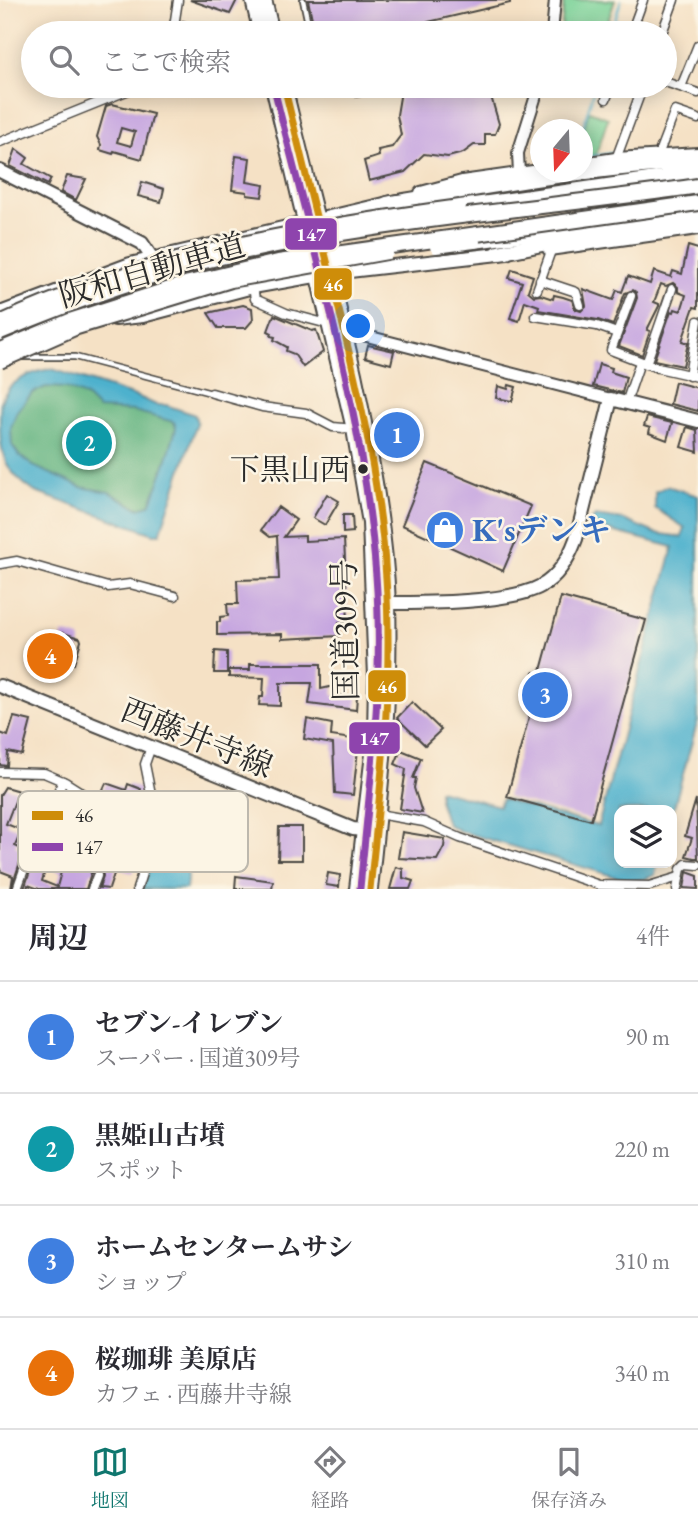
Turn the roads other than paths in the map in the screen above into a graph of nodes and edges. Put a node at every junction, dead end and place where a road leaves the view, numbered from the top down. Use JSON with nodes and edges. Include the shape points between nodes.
{"nodes":[{"id":1,"x":178,"y":0,"type":"edge"},
{"id":2,"x":253,"y":0,"type":"edge"},
{"id":3,"x":264,"y":0,"type":"edge"},
{"id":4,"x":303,"y":0,"type":"edge"},
{"id":5,"x":555,"y":0,"type":"edge"},
{"id":6,"x":643,"y":0,"type":"edge"},
{"id":7,"x":674,"y":0,"type":"edge"},
{"id":8,"x":175,"y":21,"type":"edge"},
{"id":9,"x":258,"y":21,"type":"edge"},
{"id":10,"x":269,"y":21,"type":"edge"},
{"id":11,"x":307,"y":21,"type":"edge"},
{"id":12,"x":553,"y":21,"type":"edge"},
{"id":13,"x":635,"y":21,"type":"edge"},
{"id":14,"x":666,"y":21,"type":"edge"},
{"id":15,"x":698,"y":45,"type":"edge"},
{"id":16,"x":677,"y":86,"type":"edge"},
{"id":17,"x":681,"y":88,"type":"junction"},
{"id":18,"x":698,"y":93,"type":"edge"},
{"id":19,"x":109,"y":98,"type":"edge"},
{"id":20,"x":276,"y":98,"type":"edge"},
{"id":21,"x":286,"y":98,"type":"edge"},
{"id":22,"x":535,"y":98,"type":"edge"},
{"id":23,"x":639,"y":98,"type":"edge"},
{"id":24,"x":698,"y":119,"type":"edge"},
{"id":25,"x":0,"y":142,"type":"edge"},
{"id":26,"x":698,"y":154,"type":"edge"},
{"id":27,"x":661,"y":156,"type":"junction"},
{"id":28,"x":617,"y":159,"type":"junction"},
{"id":29,"x":593,"y":163,"type":"edge"},
{"id":30,"x":698,"y":163,"type":"edge"},
{"id":31,"x":0,"y":171,"type":"edge"},
{"id":32,"x":530,"y":172,"type":"edge"},
{"id":33,"x":698,"y":172,"type":"edge"},
{"id":34,"x":519,"y":174,"type":"junction"},
{"id":35,"x":698,"y":186,"type":"edge"},
{"id":36,"x":459,"y":202,"type":"junction"},
{"id":37,"x":698,"y":203,"type":"edge"},
{"id":38,"x":389,"y":210,"type":"junction"},
{"id":39,"x":698,"y":212,"type":"edge"},
{"id":40,"x":698,"y":220,"type":"edge"},
{"id":41,"x":310,"y":221,"type":"junction"},
{"id":42,"x":698,"y":228,"type":"edge"},
{"id":43,"x":552,"y":248,"type":"junction"},
{"id":44,"x":498,"y":253,"type":"junction"},
{"id":45,"x":152,"y":258,"type":"junction"},
{"id":46,"x":325,"y":274,"type":"junction"},
{"id":47,"x":540,"y":280,"type":"junction"},
{"id":48,"x":253,"y":287,"type":"junction"},
{"id":49,"x":672,"y":289,"type":"dead end"},
{"id":50,"x":537,"y":290,"type":"dead end"},
{"id":51,"x":631,"y":296,"type":"dead end"},
{"id":52,"x":580,"y":305,"type":"dead end"},
{"id":53,"x":168,"y":309,"type":"junction"},
{"id":54,"x":0,"y":313,"type":"edge"},
{"id":55,"x":535,"y":316,"type":"dead end"},
{"id":56,"x":0,"y":321,"type":"edge"},
{"id":57,"x":698,"y":321,"type":"edge"},
{"id":58,"x":328,"y":324,"type":"junction"},
{"id":59,"x":0,"y":332,"type":"edge"},
{"id":60,"x":345,"y":332,"type":"junction"},
{"id":61,"x":617,"y":333,"type":"junction"},
{"id":62,"x":0,"y":344,"type":"edge"},
{"id":63,"x":0,"y":350,"type":"edge"},
{"id":64,"x":0,"y":360,"type":"edge"},
{"id":65,"x":643,"y":363,"type":"junction"},
{"id":66,"x":694,"y":377,"type":"edge"},
{"id":67,"x":212,"y":393,"type":"joint"},
{"id":68,"x":611,"y":400,"type":"junction"},
{"id":69,"x":626,"y":403,"type":"junction"},
{"id":70,"x":698,"y":421,"type":"edge"},
{"id":71,"x":354,"y":429,"type":"junction"},
{"id":72,"x":0,"y":564,"type":"edge"},
{"id":73,"x":175,"y":596,"type":"dead end"},
{"id":74,"x":380,"y":603,"type":"junction"},
{"id":75,"x":0,"y":686,"type":"edge"},
{"id":76,"x":151,"y":747,"type":"junction"},
{"id":77,"x":0,"y":772,"type":"edge"},
{"id":78,"x":63,"y":781,"type":"junction"},
{"id":79,"x":58,"y":791,"type":"edge"},
{"id":80,"x":79,"y":791,"type":"edge"},
{"id":81,"x":150,"y":791,"type":"edge"},
{"id":82,"x":378,"y":814,"type":"junction"},
{"id":83,"x":370,"y":830,"type":"junction"},
{"id":84,"x":698,"y":865,"type":"edge"},
{"id":85,"x":21,"y":872,"type":"edge"},
{"id":86,"x":142,"y":872,"type":"edge"},
{"id":87,"x":97,"y":876,"type":"dead end"},
{"id":88,"x":679,"y":877,"type":"junction"},
{"id":89,"x":17,"y":889,"type":"edge"},
{"id":90,"x":92,"y":889,"type":"edge"},
{"id":91,"x":137,"y":889,"type":"edge"},
{"id":92,"x":357,"y":889,"type":"edge"},
{"id":93,"x":370,"y":889,"type":"edge"},
{"id":94,"x":677,"y":889,"type":"edge"}],
"edges":[{"from":1,"to":8,"type":"street"},
{"from":2,"to":9,"type":"highway"},
{"from":3,"to":10,"type":"highway"},
{"from":4,"to":11,"type":"lane"},
{"from":5,"to":12,"type":"street"},
{"from":6,"to":13,"type":"street"},
{"from":7,"to":14,"type":"street"},
{"from":15,"to":17,"type":"street"},
{"from":16,"to":17,"type":"street"},
{"from":17,"to":18,"type":"street"},
{"from":19,"to":25,"type":"street"},
{"from":20,"to":41,"type":"highway","name":"国道309号"},
{"from":21,"to":41,"type":"highway","name":"国道309号"},
{"from":22,"to":34,"type":"street","via":[[518,153]]},
{"from":23,"to":28,"type":"street"},
{"from":24,"to":27,"type":"street","via":[[675,111]]},
{"from":26,"to":27,"type":"main road"},
{"from":27,"to":28,"type":"main road"},
{"from":28,"to":29,"type":"main road"},
{"from":30,"to":36,"type":"highway"},
{"from":30,"to":38,"type":"highway","via":[[574,174]]},
{"from":31,"to":45,"type":"main road","via":[[142,243]]},
{"from":32,"to":34,"type":"main road"},
{"from":33,"to":36,"type":"main road"},
{"from":34,"to":38,"type":"main road","via":[[441,187]]},
{"from":35,"to":59,"type":"highway","name":"阪和自動車道","bridge":true,"via":[[380,228],[221,257],[105,291]]},
{"from":36,"to":38,"type":"highway","bridge":true},
{"from":37,"to":63,"type":"highway","name":"阪和自動車道","bridge":true,"via":[[278,262],[189,283],[70,321]]},
{"from":38,"to":41,"type":"main road"},
{"from":38,"to":56,"type":"main road","bridge":true,"via":[[122,273]]},
{"from":39,"to":64,"type":"main road","bridge":true,"via":[[401,251],[231,281],[77,328]]},
{"from":40,"to":44,"type":"highway"},
{"from":41,"to":45,"type":"main road"},
{"from":41,"to":46,"type":"highway","name":"国道309号"},
{"from":42,"to":43,"type":"main road"},
{"from":43,"to":44,"type":"main road"},
{"from":43,"to":47,"type":"street"},
{"from":44,"to":46,"type":"main road"},
{"from":45,"to":53,"type":"main road"},
{"from":45,"to":54,"type":"main road"},
{"from":46,"to":48,"type":"main road"},
{"from":46,"to":58,"type":"highway","name":"国道309号"},
{"from":46,"to":60,"type":"highway","name":"国道309号"},
{"from":47,"to":50,"type":"street"},
{"from":47,"to":52,"type":"street","via":[[576,292]]},
{"from":48,"to":53,"type":"main road"},
{"from":48,"to":58,"type":"street","via":[[255,299]]},
{"from":49,"to":65,"type":"street"},
{"from":51,"to":61,"type":"street"},
{"from":53,"to":62,"type":"main road","via":[[126,319],[54,318]]},
{"from":55,"to":61,"type":"street"},
{"from":57,"to":66,"type":"street"},
{"from":58,"to":71,"type":"highway","name":"国道309号"},
{"from":60,"to":68,"type":"street"},
{"from":60,"to":74,"type":"highway","name":"国道309号","via":[[365,407],[376,484]]},
{"from":61,"to":65,"type":"street","via":[[611,350]]},
{"from":64,"to":67,"type":"lane","via":[[75,357]]},
{"from":65,"to":66,"type":"street"},
{"from":65,"to":69,"type":"street"},
{"from":67,"to":71,"type":"street","via":[[306,413],[332,427]]},
{"from":68,"to":69,"type":"main road"},
{"from":68,"to":74,"type":"main road","via":[[576,539],[558,572],[542,586],[520,594]]},
{"from":69,"to":70,"type":"main road"},
{"from":71,"to":74,"type":"highway","name":"国道309号"},
{"from":72,"to":73,"type":"street","via":[[17,561],[108,587],[130,584]]},
{"from":74,"to":82,"type":"highway","name":"国道309号","via":[[387,704]]},
{"from":74,"to":83,"type":"highway","name":"国道309号"},
{"from":75,"to":76,"type":"main road","name":"西藤井寺線"},
{"from":76,"to":81,"type":"street","via":[[145,764]]},
{"from":76,"to":83,"type":"main road","name":"西藤井寺線","via":[[353,829]]},
{"from":77,"to":78,"type":"street","via":[[44,774]]},
{"from":78,"to":79,"type":"street"},
{"from":78,"to":80,"type":"street"},
{"from":82,"to":83,"type":"highway","name":"国道309号"},
{"from":82,"to":88,"type":"street","via":[[424,822],[599,885],[649,886]]},
{"from":83,"to":92,"type":"highway","name":"国道309号"},
{"from":83,"to":93,"type":"highway","name":"国道309号"},
{"from":84,"to":88,"type":"street","via":[[685,864]]},
{"from":85,"to":89,"type":"street"},
{"from":86,"to":91,"type":"street"},
{"from":87,"to":90,"type":"street"},
{"from":88,"to":94,"type":"street"}]}
